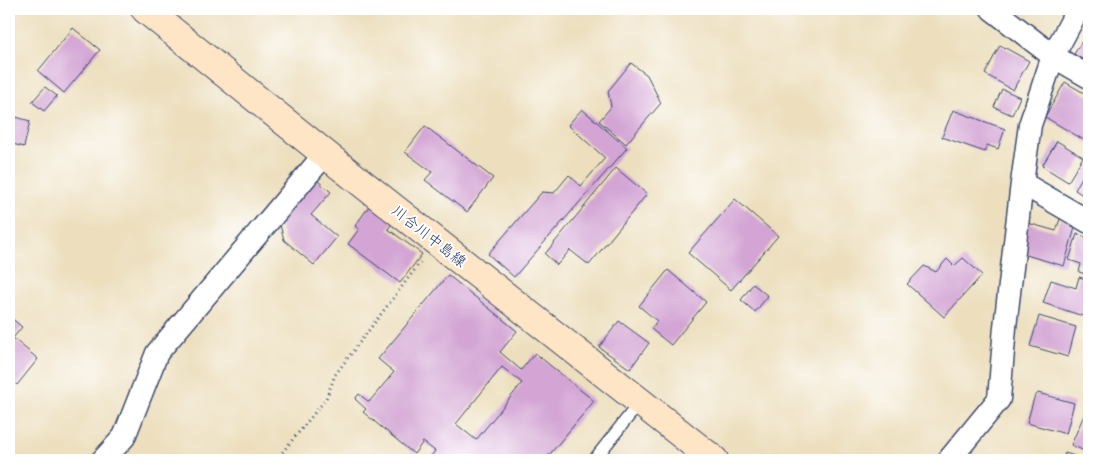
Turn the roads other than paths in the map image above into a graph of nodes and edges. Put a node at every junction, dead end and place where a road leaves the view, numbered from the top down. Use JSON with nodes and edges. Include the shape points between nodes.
{"nodes":[{"id":1,"x":145,"y":9,"type":"edge"},
{"id":2,"x":992,"y":9,"type":"edge"},
{"id":3,"x":1078,"y":9,"type":"edge"},
{"id":4,"x":1053,"y":56,"type":"junction"},
{"id":5,"x":1089,"y":77,"type":"edge"},
{"id":6,"x":325,"y":154,"type":"junction"},
{"id":7,"x":1022,"y":183,"type":"junction"},
{"id":8,"x":1089,"y":222,"type":"edge"},
{"id":9,"x":640,"y":402,"type":"junction"},
{"id":10,"x":103,"y":460,"type":"edge"},
{"id":11,"x":594,"y":460,"type":"edge"},
{"id":12,"x":714,"y":460,"type":"edge"},
{"id":13,"x":949,"y":460,"type":"edge"}],
"edges":[{"from":1,"to":6,"type":"main road","name":"川合川中島線"},
{"from":2,"to":4,"type":"street"},
{"from":3,"to":4,"type":"street"},
{"from":4,"to":5,"type":"street"},
{"from":4,"to":7,"type":"street","via":[[1030,125]]},
{"from":6,"to":9,"type":"main road","name":"川合川中島線"},
{"from":6,"to":10,"type":"street","via":[[156,353],[124,437]]},
{"from":7,"to":8,"type":"street"},
{"from":7,"to":13,"type":"street","via":[[999,399]]},
{"from":9,"to":11,"type":"lane"},
{"from":9,"to":12,"type":"main road","name":"川合川中島線"}]}
